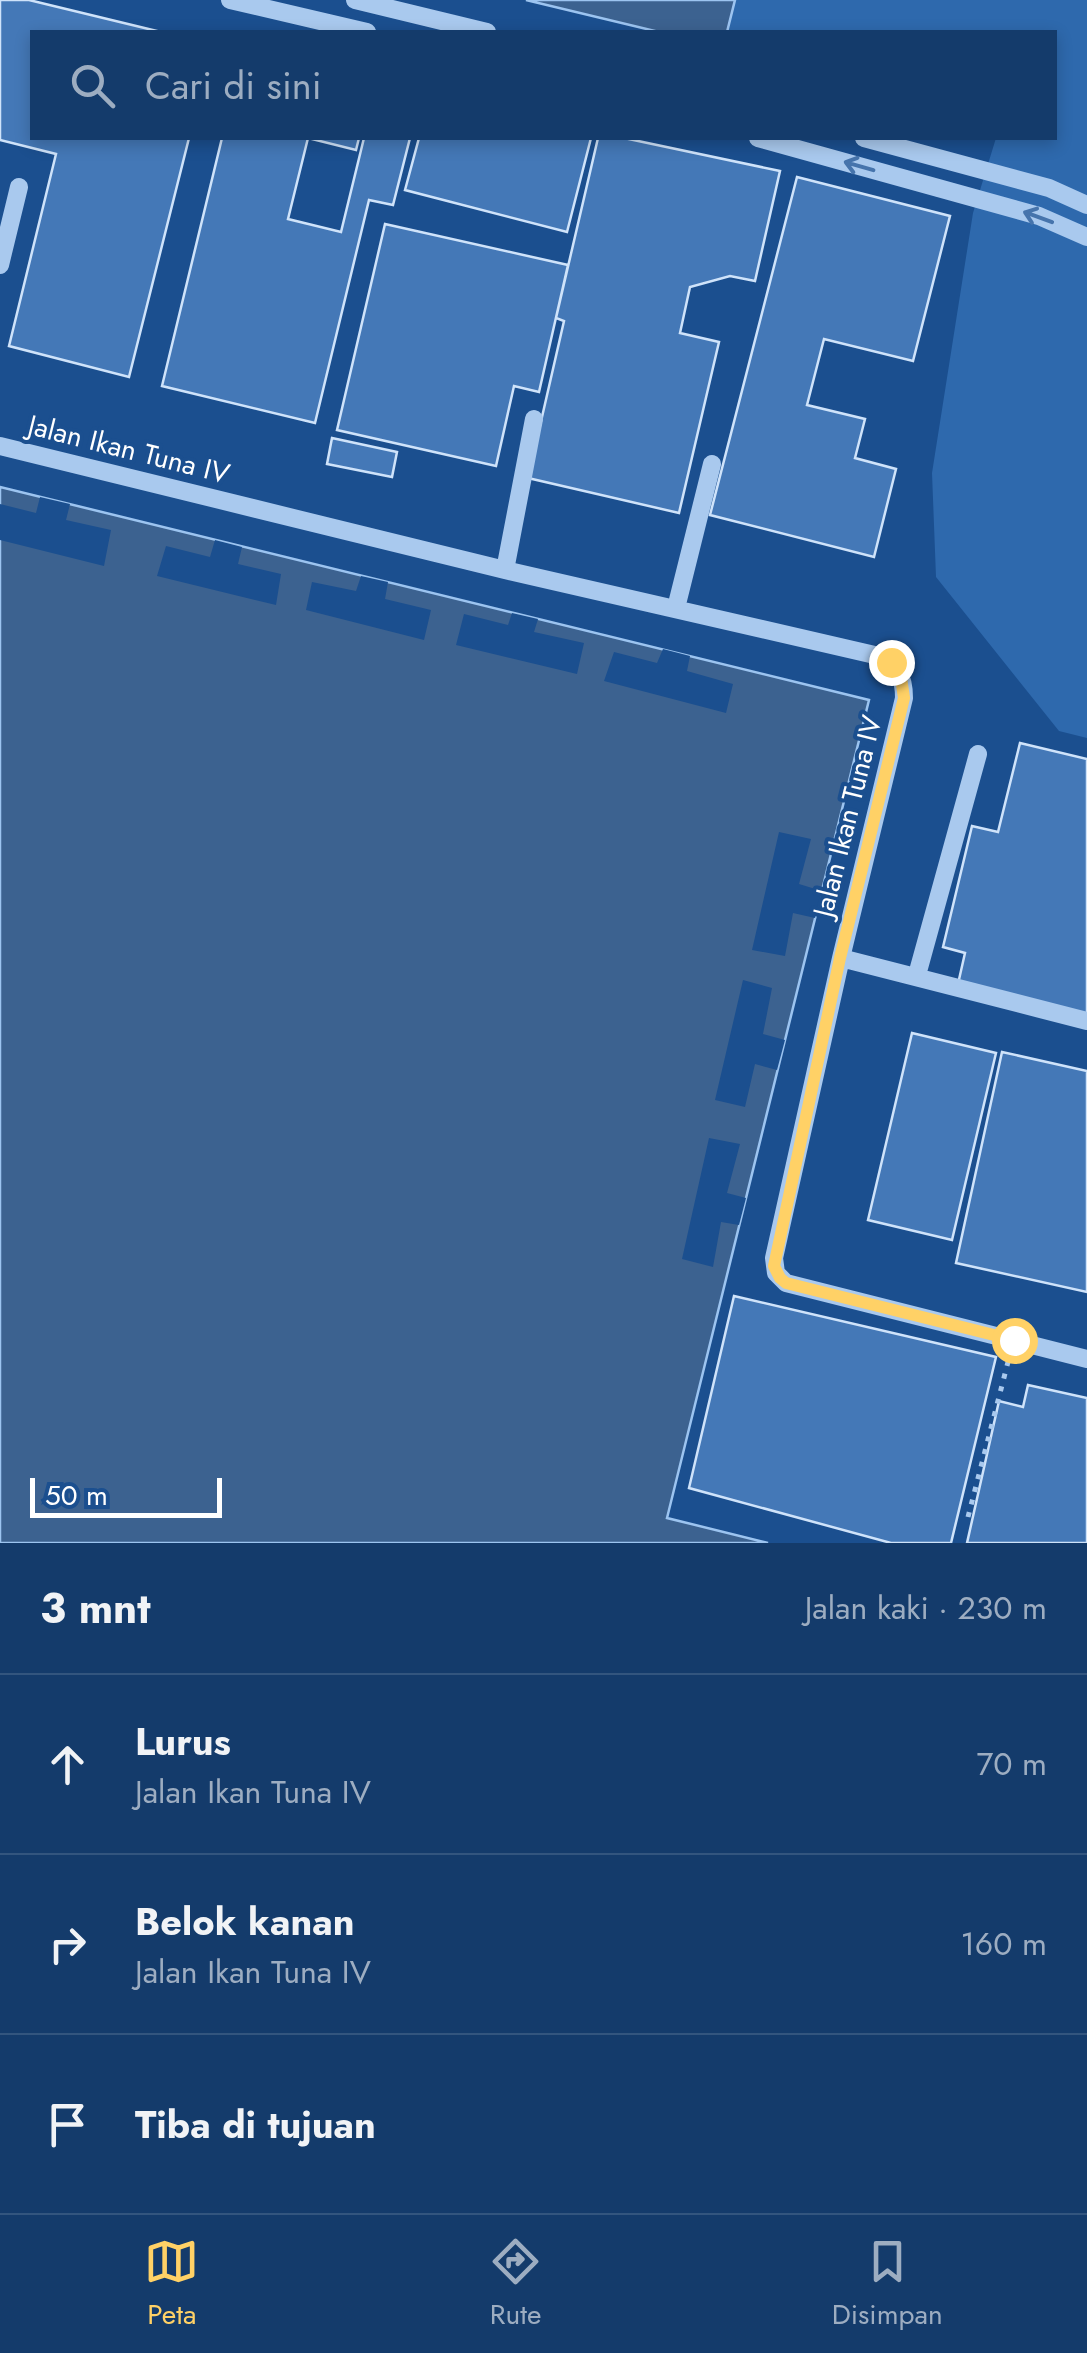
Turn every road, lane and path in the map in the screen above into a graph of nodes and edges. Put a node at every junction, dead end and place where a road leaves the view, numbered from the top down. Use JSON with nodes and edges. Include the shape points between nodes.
{"nodes":[{"id":1,"x":230,"y":0,"type":"edge"},
{"id":2,"x":354,"y":0,"type":"edge"},
{"id":3,"x":358,"y":30,"type":"edge"},
{"id":4,"x":479,"y":30,"type":"edge"},
{"id":5,"x":765,"y":140,"type":"edge"},
{"id":6,"x":871,"y":140,"type":"edge"},
{"id":7,"x":926,"y":155,"type":"junction"},
{"id":8,"x":919,"y":182,"type":"junction"},
{"id":9,"x":19,"y":188,"type":"dead end"},
{"id":10,"x":1087,"y":205,"type":"edge"},
{"id":11,"x":1087,"y":237,"type":"edge"},
{"id":12,"x":0,"y":265,"type":"edge"},
{"id":13,"x":534,"y":419,"type":"dead end"},
{"id":14,"x":0,"y":446,"type":"edge"},
{"id":15,"x":712,"y":464,"type":"dead end"},
{"id":16,"x":505,"y":570,"type":"junction"},
{"id":17,"x":676,"y":608,"type":"junction"},
{"id":18,"x":978,"y":754,"type":"dead end"},
{"id":19,"x":840,"y":958,"type":"junction"},
{"id":20,"x":917,"y":975,"type":"junction"},
{"id":21,"x":1087,"y":1021,"type":"edge"},
{"id":22,"x":1014,"y":1340,"type":"junction"},
{"id":23,"x":1087,"y":1359,"type":"edge"},
{"id":24,"x":968,"y":1517,"type":"dead end"}],
"edges":[{"from":1,"to":3,"type":"lane"},
{"from":2,"to":4,"type":"lane"},
{"from":8,"to":5,"type":"lane","one_way":true},
{"from":6,"to":7,"type":"lane"},
{"from":7,"to":8,"type":"lane"},
{"from":7,"to":10,"type":"lane"},
{"from":11,"to":8,"type":"lane","one_way":true,"via":[[1039,216]]},
{"from":9,"to":12,"type":"lane"},
{"from":13,"to":16,"type":"lane"},
{"from":14,"to":16,"type":"lane","name":"Jalan Ikan Tuna IV"},
{"from":15,"to":17,"type":"lane"},
{"from":16,"to":17,"type":"lane","name":"Jalan Ikan Tuna IV"},
{"from":17,"to":19,"type":"lane","name":"Jalan Ikan Tuna IV","via":[[879,656],[900,671],[904,698]]},
{"from":18,"to":20,"type":"lane"},
{"from":19,"to":20,"type":"lane"},
{"from":19,"to":22,"type":"lane","name":"Jalan Ikan Tuna IV","via":[[776,1272],[786,1283]]},
{"from":20,"to":21,"type":"lane"},
{"from":22,"to":23,"type":"lane","name":"Jalan Ikan Tuna IV"},
{"from":22,"to":24,"type":"path"}]}
